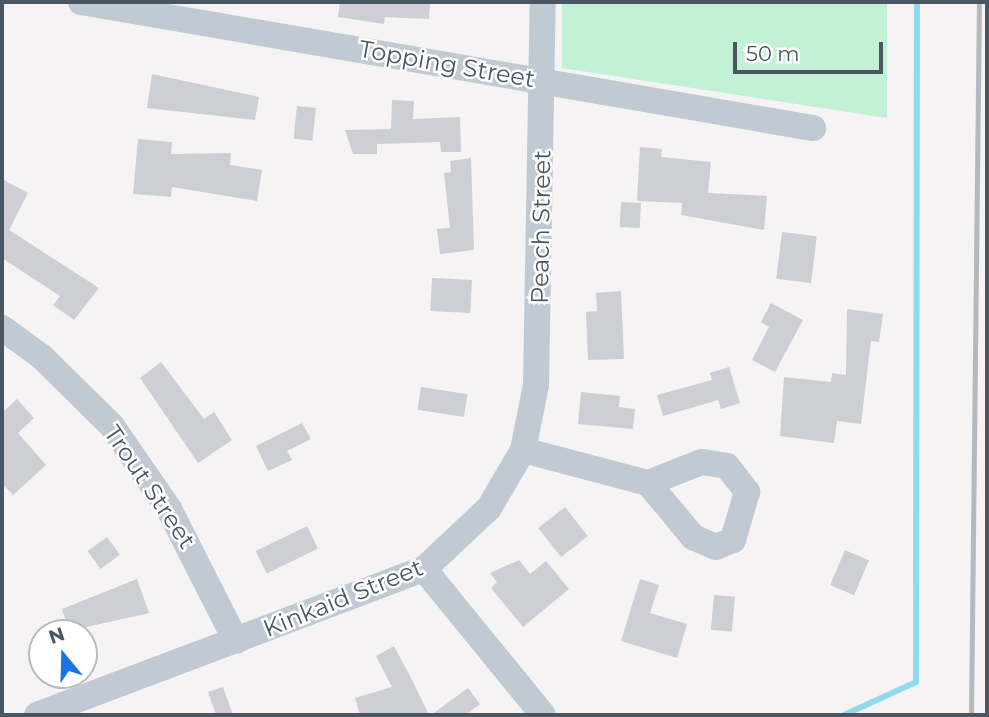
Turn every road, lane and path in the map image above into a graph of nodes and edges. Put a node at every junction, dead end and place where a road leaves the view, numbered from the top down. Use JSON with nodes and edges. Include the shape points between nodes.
{"nodes":[{"id":1,"x":81,"y":2,"type":"edge"},
{"id":2,"x":543,"y":2,"type":"edge"},
{"id":3,"x":544,"y":81,"type":"junction"},
{"id":4,"x":813,"y":128,"type":"dead end"},
{"id":5,"x":2,"y":328,"type":"edge"},
{"id":6,"x":523,"y":450,"type":"junction"},
{"id":7,"x":648,"y":484,"type":"dead end"},
{"id":8,"x":424,"y":569,"type":"junction"},
{"id":9,"x":236,"y":641,"type":"junction"},
{"id":10,"x":37,"y":715,"type":"edge"},
{"id":11,"x":543,"y":715,"type":"edge"}],
"edges":[{"from":1,"to":3,"type":"street","name":"Topping Street"},
{"from":2,"to":3,"type":"street","name":"Peach Street"},
{"from":3,"to":4,"type":"street","name":"Topping Street"},
{"from":3,"to":6,"type":"street","name":"Peach Street","via":[[539,342]]},
{"from":5,"to":9,"type":"street","name":"Trout Street","via":[[42,356],[119,436],[169,509]]},
{"from":6,"to":7,"type":"street"},
{"from":6,"to":8,"type":"street","name":"Kinkaid Street","via":[[489,508]]},
{"from":8,"to":9,"type":"street","name":"Kinkaid Street"},
{"from":8,"to":11,"type":"street"},
{"from":9,"to":10,"type":"street","name":"Kinkaid Street"}]}
